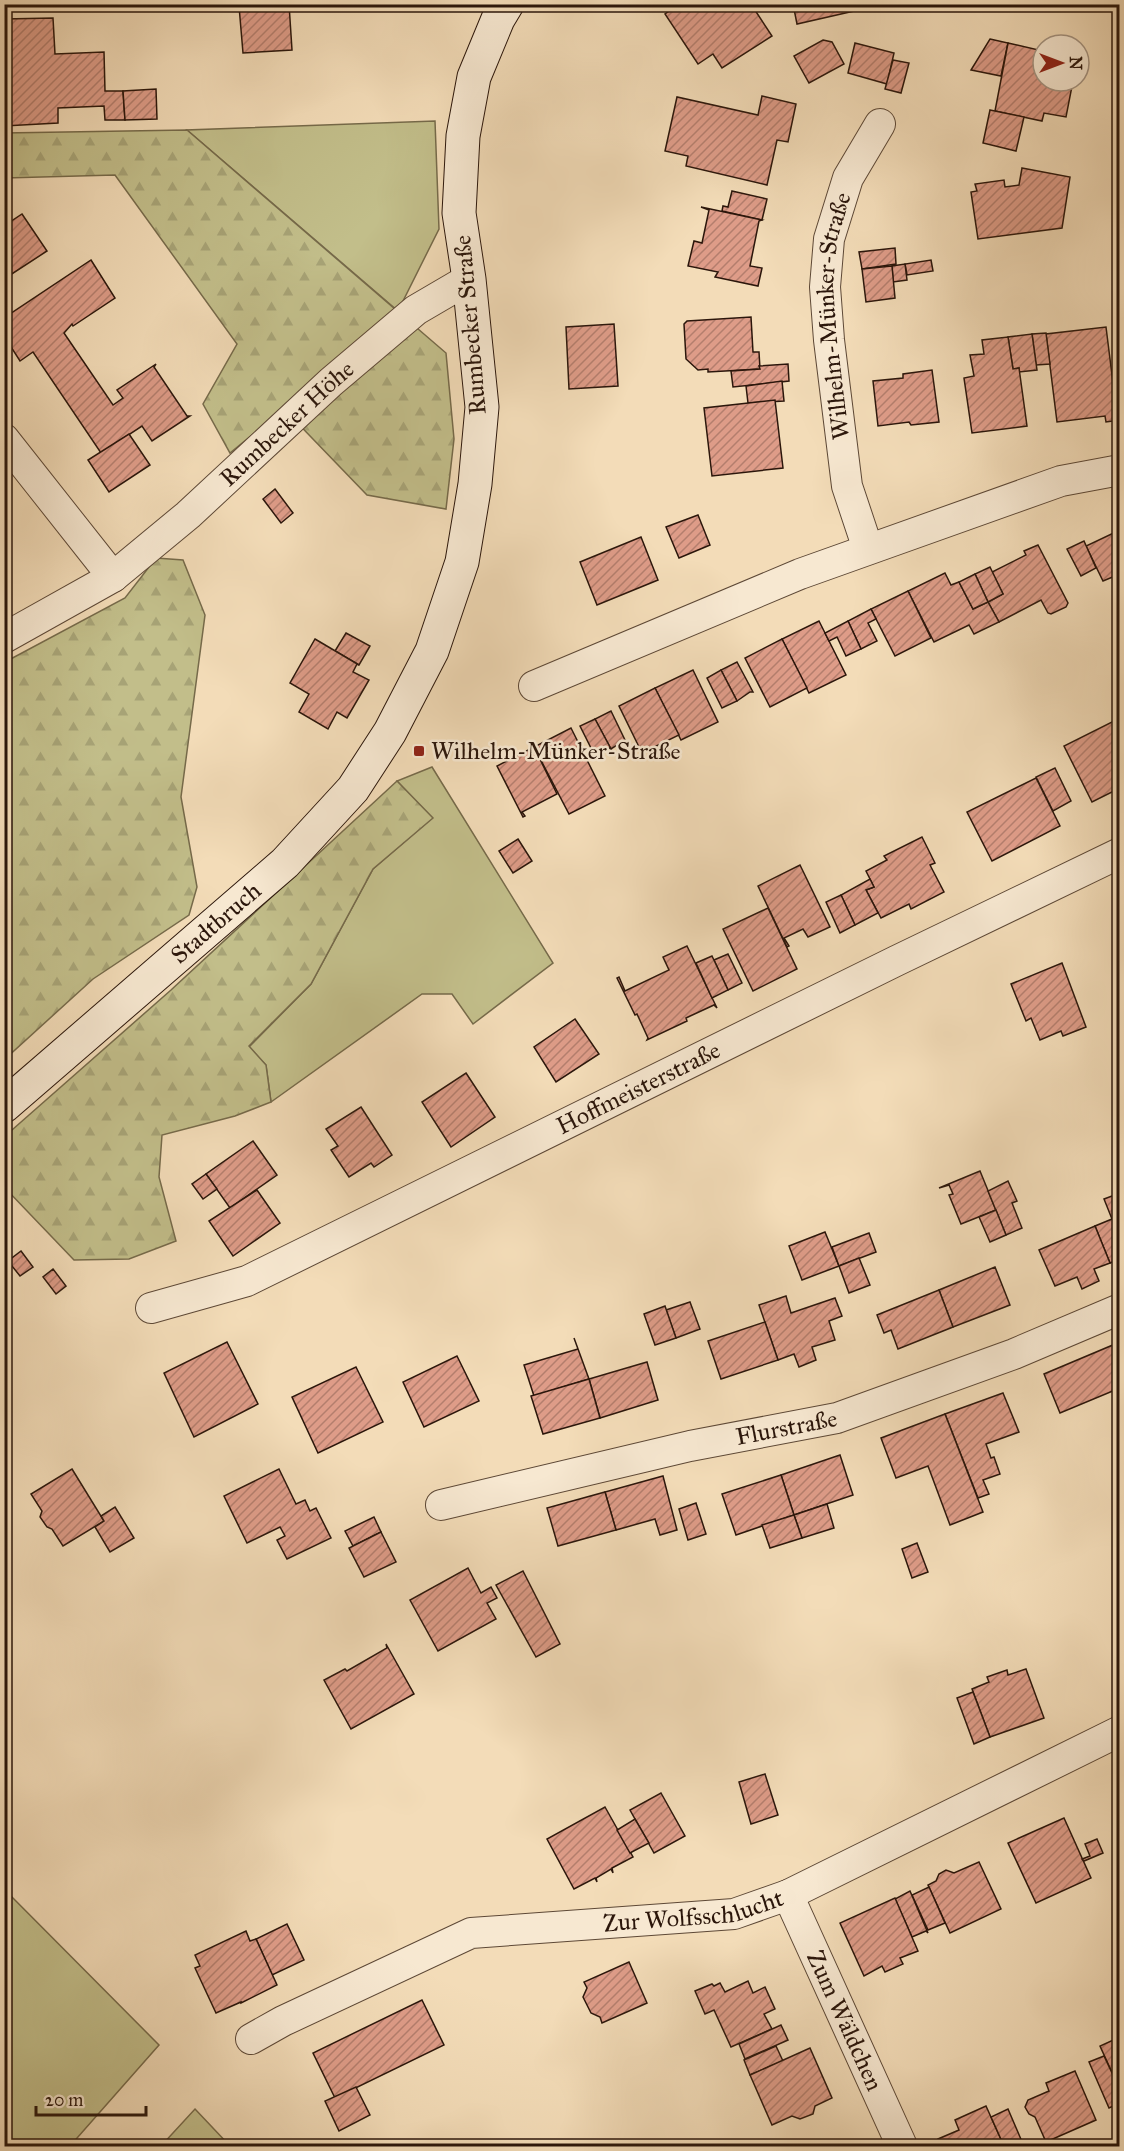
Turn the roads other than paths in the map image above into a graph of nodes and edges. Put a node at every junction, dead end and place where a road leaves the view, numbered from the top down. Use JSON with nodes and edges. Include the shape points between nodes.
{"nodes":[{"id":1,"x":507,"y":4,"type":"edge"},
{"id":2,"x":880,"y":124,"type":"dead end"},
{"id":3,"x":469,"y":279,"type":"junction"},
{"id":4,"x":4,"y":439,"type":"edge"},
{"id":5,"x":1119,"y":470,"type":"edge"},
{"id":6,"x":868,"y":549,"type":"junction"},
{"id":7,"x":113,"y":578,"type":"junction"},
{"id":8,"x":4,"y":638,"type":"edge"},
{"id":9,"x":534,"y":686,"type":"dead end"},
{"id":10,"x":400,"y":713,"type":"joint"},
{"id":11,"x":1119,"y":853,"type":"edge"},
{"id":12,"x":4,"y":1106,"type":"edge"},
{"id":13,"x":151,"y":1308,"type":"dead end"},
{"id":14,"x":1119,"y":1309,"type":"edge"},
{"id":15,"x":441,"y":1505,"type":"dead end"},
{"id":16,"x":1119,"y":1731,"type":"edge"},
{"id":17,"x":788,"y":1895,"type":"junction"},
{"id":18,"x":251,"y":2039,"type":"dead end"},
{"id":19,"x":903,"y":2146,"type":"edge"}],
"edges":[{"from":1,"to":3,"type":"street","name":"Rumbecker Straße","via":[[474,77],[463,136],[459,213]]},
{"from":2,"to":6,"type":"street","name":"Wilhelm-Münker-Straße","via":[[848,178],[829,239],[825,287],[847,486]]},
{"from":3,"to":7,"type":"street","name":"Rumbecker Höhe","via":[[416,310]]},
{"from":3,"to":10,"type":"street","name":"Rumbecker Straße","via":[[482,407],[475,484],[462,562],[432,651]]},
{"from":4,"to":7,"type":"street"},
{"from":5,"to":6,"type":"street","via":[[1061,481]]},
{"from":6,"to":9,"type":"street"},
{"from":7,"to":8,"type":"street","name":"Rumbecker Höhe"},
{"from":10,"to":12,"type":"street","name":"Stadtbruch","via":[[353,789],[285,862]]},
{"from":11,"to":13,"type":"street","name":"Hoffmeisterstraße","via":[[247,1281]]},
{"from":14,"to":15,"type":"street","name":"Flurstraße","via":[[1014,1354],[837,1418],[690,1446]]},
{"from":16,"to":17,"type":"street","name":"Zur Wolfsschlucht"},
{"from":17,"to":18,"type":"street","name":"Zur Wolfsschlucht","via":[[734,1914],[471,1933]]},
{"from":17,"to":19,"type":"street","name":"Zum Wäldchen"}]}
